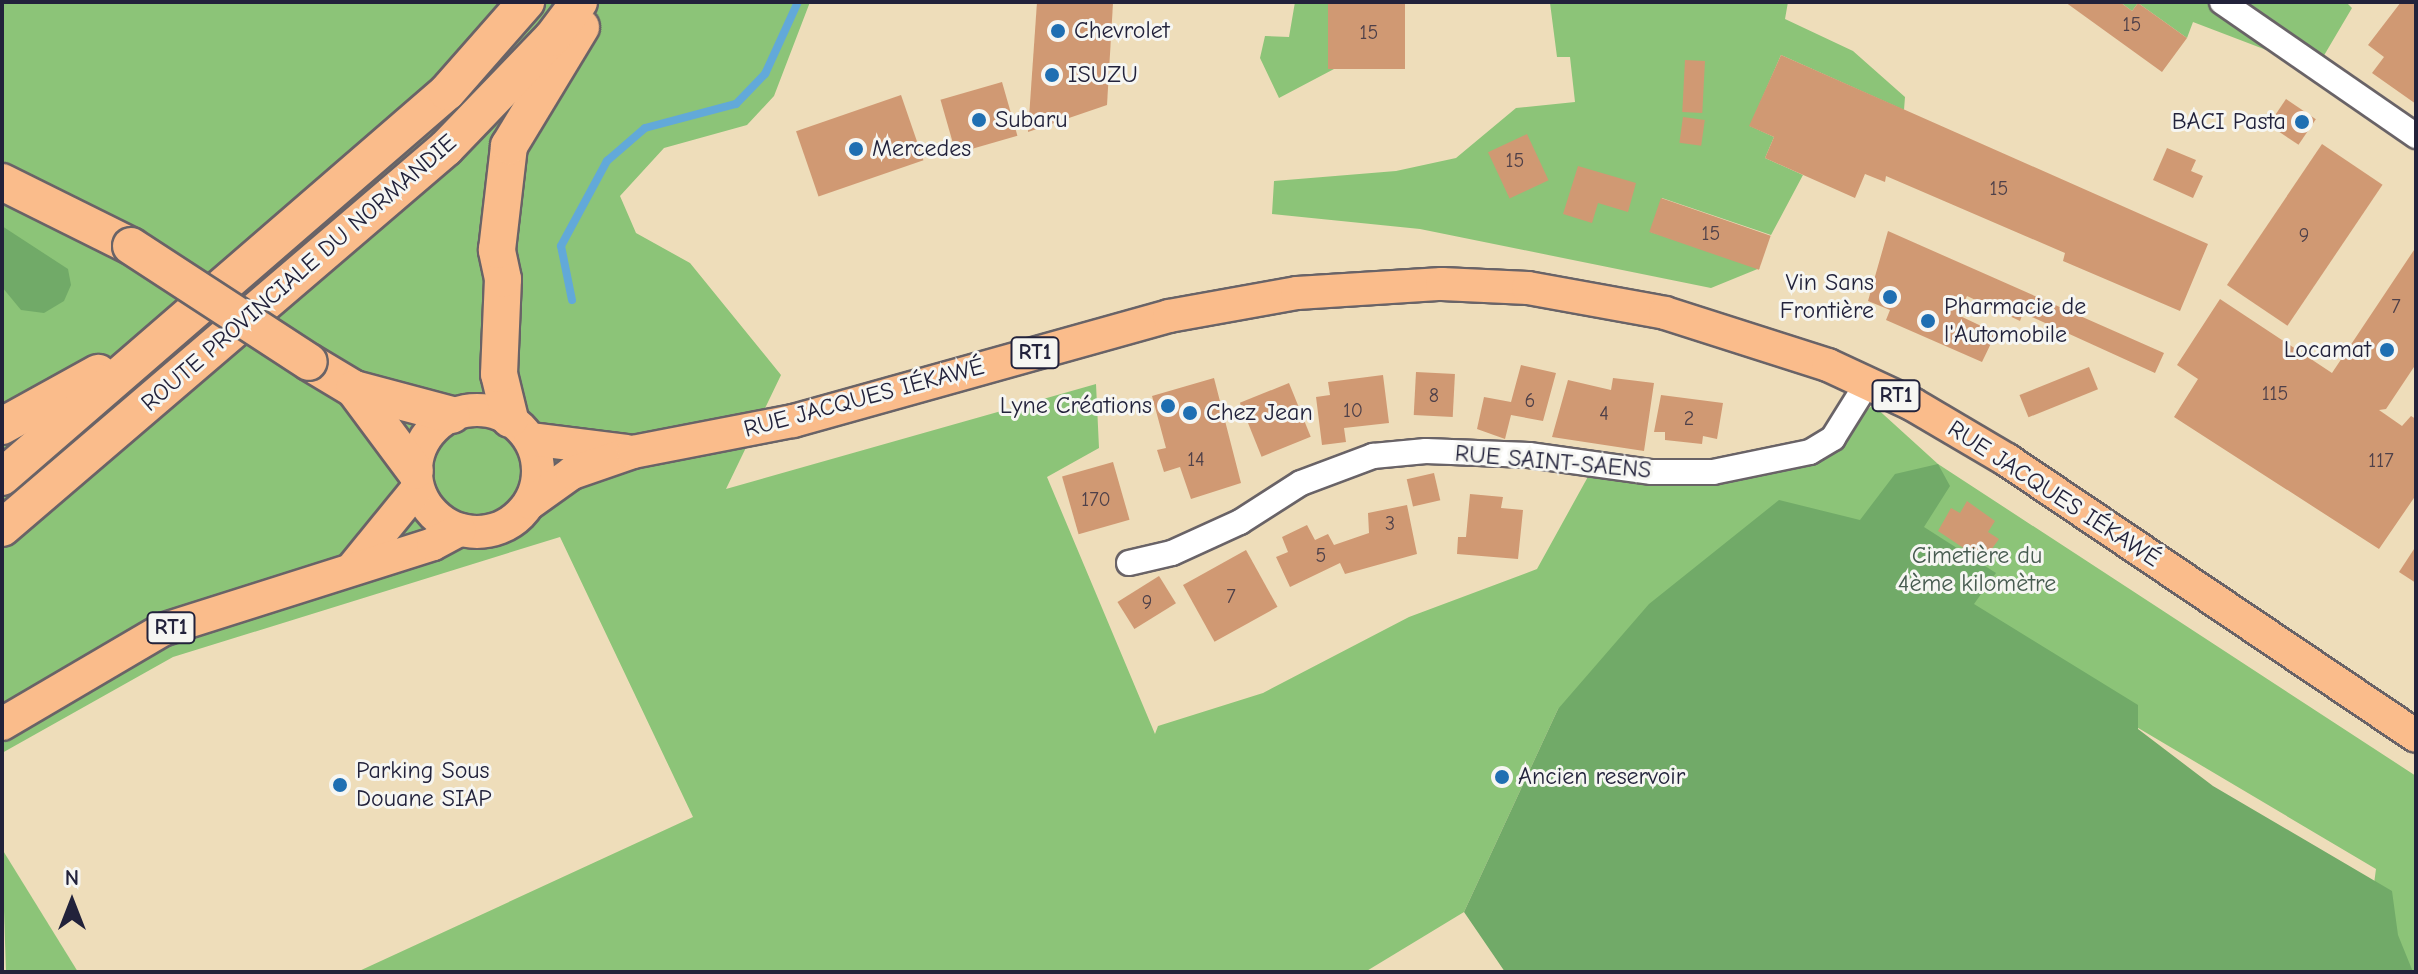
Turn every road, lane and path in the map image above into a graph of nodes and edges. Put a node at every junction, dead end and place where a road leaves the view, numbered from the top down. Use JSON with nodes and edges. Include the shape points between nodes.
{"nodes":[{"id":1,"x":526,"y":2,"type":"edge"},
{"id":2,"x":579,"y":2,"type":"edge"},
{"id":3,"x":595,"y":2,"type":"edge"},
{"id":4,"x":2222,"y":2,"type":"edge"},
{"id":5,"x":2416,"y":136,"type":"edge"},
{"id":6,"x":2,"y":182,"type":"edge"},
{"id":7,"x":2,"y":209,"type":"edge"},
{"id":8,"x":131,"y":246,"type":"junction"},
{"id":9,"x":159,"y":340,"type":"junction"},
{"id":10,"x":1868,"y":382,"type":"junction"},
{"id":11,"x":354,"y":389,"type":"junction"},
{"id":12,"x":452,"y":415,"type":"junction"},
{"id":13,"x":2,"y":426,"type":"edge"},
{"id":14,"x":520,"y":429,"type":"junction"},
{"id":15,"x":633,"y":452,"type":"junction"},
{"id":16,"x":2,"y":477,"type":"edge"},
{"id":17,"x":416,"y":480,"type":"junction"},
{"id":18,"x":530,"y":503,"type":"junction"},
{"id":19,"x":2,"y":528,"type":"edge"},
{"id":20,"x":459,"y":530,"type":"junction"},
{"id":21,"x":1129,"y":563,"type":"dead end"},
{"id":22,"x":355,"y":565,"type":"junction"},
{"id":23,"x":2291,"y":652,"type":"junction"},
{"id":24,"x":2,"y":724,"type":"edge"},
{"id":25,"x":2416,"y":726,"type":"edge"},
{"id":26,"x":2416,"y":736,"type":"edge"}],
"edges":[{"from":1,"to":9,"type":"highway","name":"ROUTE PROVINCIALE DU NORMANDIE","via":[[447,92]]},
{"from":2,"to":19,"type":"highway","name":"ROUTE PROVINCIALE DU NORMANDIE","via":[[552,38],[446,148]]},
{"from":3,"to":14,"type":"highway","via":[[509,146],[497,250],[503,279],[499,374]]},
{"from":4,"to":5,"type":"street"},
{"from":6,"to":8,"type":"highway"},
{"from":7,"to":8,"type":"highway"},
{"from":8,"to":11,"type":"highway","bridge":true},
{"from":9,"to":13,"type":"highway"},
{"from":9,"to":16,"type":"highway","name":"ROUTE PROVINCIALE DU NORMANDIE"},
{"from":10,"to":15,"type":"main road","name":"RUE JACQUES IÉKAWÉ","number":"RT1","via":[[1665,313],[1528,288],[1442,284],[1297,293],[1169,316],[793,421]]},
{"from":10,"to":21,"type":"street","name":"RUE SAINT-SAENS","via":[[1833,438],[1810,452],[1713,472],[1652,472],[1499,454],[1426,451],[1373,456],[1301,483],[1240,522],[1172,553]]},
{"from":10,"to":23,"type":"main road","name":"RUE JACQUES IÉKAWÉ","number":"RT1","via":[[1984,446]]},
{"from":11,"to":12,"type":"highway"},
{"from":11,"to":17,"type":"highway"},
{"from":12,"to":14,"type":"main road","via":[[481,410]]},
{"from":12,"to":17,"type":"main road","via":[[425,438]]},
{"from":14,"to":15,"type":"main road","name":"RUE JACQUES IÉKAWÉ","number":"RT1"},
{"from":14,"to":18,"type":"main road","via":[[539,471]]},
{"from":15,"to":18,"type":"main road","name":"RUE JACQUES IÉKAWÉ","number":"RT1","via":[[572,473]]},
{"from":17,"to":20,"type":"main road","via":[[426,507]]},
{"from":17,"to":22,"type":"main road"},
{"from":18,"to":20,"type":"main road","via":[[499,528]]},
{"from":20,"to":22,"type":"main road","number":"RT1","via":[[433,544]]},
{"from":22,"to":24,"type":"main road","number":"RT1","via":[[162,630]]},
{"from":23,"to":25,"type":"main road","name":"RUE JACQUES IÉKAWÉ","number":"RT1"},
{"from":23,"to":26,"type":"main road","name":"RUE JACQUES IÉKAWÉ","number":"RT1"}]}
